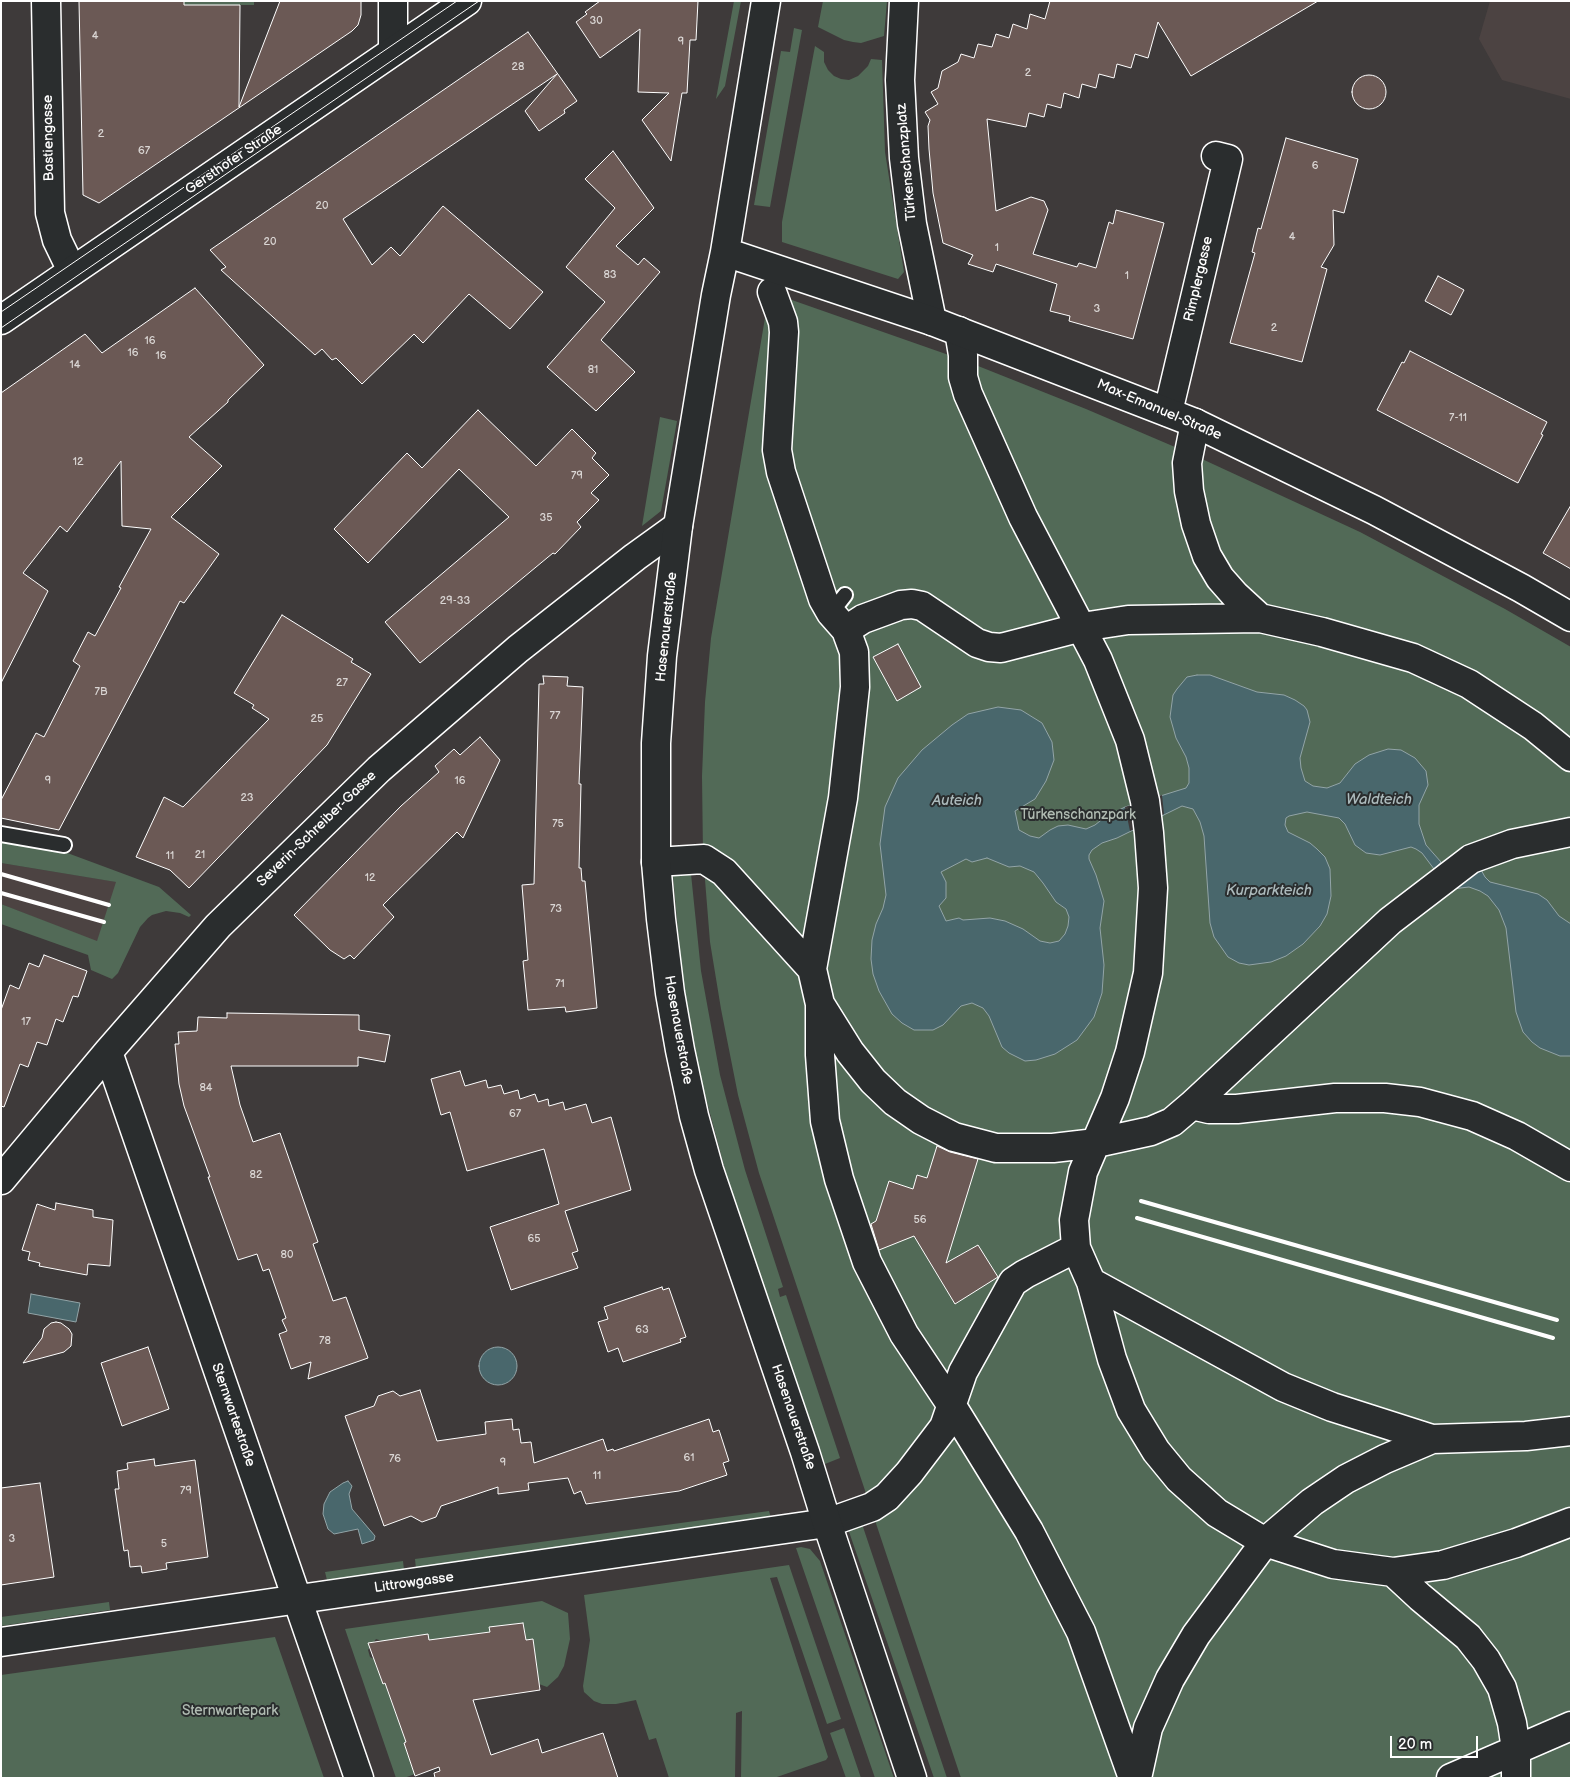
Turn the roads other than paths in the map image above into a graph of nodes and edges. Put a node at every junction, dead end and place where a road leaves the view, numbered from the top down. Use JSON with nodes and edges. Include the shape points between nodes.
{"nodes":[{"id":1,"x":46,"y":1,"type":"edge"},
{"id":2,"x":393,"y":1,"type":"edge"},
{"id":3,"x":467,"y":1,"type":"edge"},
{"id":4,"x":766,"y":1,"type":"edge"},
{"id":5,"x":904,"y":1,"type":"edge"},
{"id":6,"x":393,"y":51,"type":"junction"},
{"id":7,"x":1216,"y":156,"type":"dead end"},
{"id":8,"x":725,"y":252,"type":"junction"},
{"id":9,"x":72,"y":271,"type":"junction"},
{"id":10,"x":772,"y":292,"type":"dead end"},
{"id":11,"x":1,"y":320,"type":"edge"},
{"id":12,"x":932,"y":321,"type":"junction"},
{"id":13,"x":958,"y":331,"type":"junction"},
{"id":14,"x":1168,"y":412,"type":"junction"},
{"id":15,"x":1195,"y":423,"type":"junction"},
{"id":16,"x":678,"y":526,"type":"junction"},
{"id":17,"x":841,"y":613,"type":"junction"},
{"id":18,"x":1571,"y":617,"type":"edge"},
{"id":19,"x":1260,"y":618,"type":"junction"},
{"id":20,"x":1082,"y":627,"type":"junction"},
{"id":21,"x":1571,"y":757,"type":"edge"},
{"id":22,"x":1571,"y":832,"type":"edge"},
{"id":23,"x":1,"y":834,"type":"edge"},
{"id":24,"x":64,"y":845,"type":"dead end"},
{"id":25,"x":656,"y":862,"type":"junction"},
{"id":26,"x":812,"y":969,"type":"junction"},
{"id":27,"x":820,"y":1004,"type":"junction"},
{"id":28,"x":108,"y":1052,"type":"junction"},
{"id":29,"x":1192,"y":1105,"type":"junction"},
{"id":30,"x":1096,"y":1143,"type":"junction"},
{"id":31,"x":1571,"y":1167,"type":"edge"},
{"id":32,"x":1,"y":1180,"type":"edge"},
{"id":33,"x":1076,"y":1248,"type":"junction"},
{"id":34,"x":1091,"y":1282,"type":"junction"},
{"id":35,"x":952,"y":1406,"type":"junction"},
{"id":36,"x":1571,"y":1431,"type":"edge"},
{"id":37,"x":1432,"y":1439,"type":"junction"},
{"id":38,"x":1571,"y":1522,"type":"edge"},
{"id":39,"x":827,"y":1523,"type":"junction"},
{"id":40,"x":1265,"y":1542,"type":"junction"},
{"id":41,"x":1393,"y":1572,"type":"junction"},
{"id":42,"x":297,"y":1600,"type":"junction"},
{"id":43,"x":1,"y":1642,"type":"edge"},
{"id":44,"x":1571,"y":1726,"type":"edge"},
{"id":45,"x":1516,"y":1749,"type":"junction"},
{"id":46,"x":359,"y":1778,"type":"edge"},
{"id":47,"x":912,"y":1778,"type":"edge"},
{"id":48,"x":1135,"y":1778,"type":"edge"},
{"id":49,"x":1451,"y":1778,"type":"edge"},
{"id":50,"x":1516,"y":1778,"type":"edge"}],
"edges":[{"from":1,"to":9,"type":"street","name":"Bastiengasse","via":[[50,213],[57,240]]},
{"from":2,"to":6,"type":"street"},
{"from":3,"to":6,"type":"street","name":"Gersthofer Straße"},
{"from":4,"to":8,"type":"street"},
{"from":5,"to":12,"type":"street","name":"Türkenschanzplatz","via":[[900,80],[904,158],[912,224]]},
{"from":6,"to":9,"type":"street","name":"Gersthofer Straße"},
{"from":7,"to":14,"type":"street","name":"Rimplergasse","via":[[1228,159]]},
{"from":8,"to":12,"type":"street","name":"Max-Emanuel-Straße"},
{"from":8,"to":16,"type":"street","name":"Hasenauerstraße"},
{"from":9,"to":11,"type":"street","name":"Gersthofer Straße"},
{"from":10,"to":17,"type":"street","via":[[784,332],[777,450],[781,472],[823,599]]},
{"from":12,"to":13,"type":"street","name":"Max-Emanuel-Straße"},
{"from":13,"to":14,"type":"street","name":"Max-Emanuel-Straße"},
{"from":13,"to":20,"type":"street","via":[[968,394],[1023,517]]},
{"from":14,"to":15,"type":"street","name":"Max-Emanuel-Straße"},
{"from":15,"to":18,"type":"street","name":"Max-Emanuel-Straße","via":[[1374,510]]},
{"from":15,"to":19,"type":"street","via":[[1187,463],[1196,524],[1220,578]]},
{"from":16,"to":25,"type":"street","name":"Hasenauerstraße","via":[[662,656],[656,743]]},
{"from":16,"to":28,"type":"street","name":"Severin-Schreiber-Gasse","via":[[518,649],[379,769],[218,926]]},
{"from":17,"to":20,"type":"street","via":[[863,619],[902,605],[922,606],[977,643],[1001,648]]},
{"from":17,"to":26,"type":"street","via":[[854,652],[855,686],[843,798]]},
{"from":19,"to":20,"type":"street","via":[[1128,620]]},
{"from":19,"to":21,"type":"street","via":[[1413,658],[1469,684],[1533,726]]},
{"from":20,"to":30,"type":"street","via":[[1126,726],[1134,753],[1146,812],[1153,888],[1148,973],[1130,1052]]},
{"from":22,"to":29,"type":"street","via":[[1512,844],[1471,859],[1390,921]]},
{"from":23,"to":24,"type":"lane"},
{"from":25,"to":26,"type":"street","via":[[704,859],[724,872]]},
{"from":25,"to":39,"type":"street","name":"Hasenauerstraße","via":[[670,994],[694,1116],[709,1170],[806,1452]]},
{"from":26,"to":27,"type":"street"},
{"from":27,"to":30,"type":"street","via":[[850,1052],[873,1081],[921,1120],[954,1136],[996,1148],[1053,1148]]},
{"from":27,"to":35,"type":"street","via":[[825,1121],[839,1179],[872,1270],[904,1334]]},
{"from":28,"to":32,"type":"street","name":"Severin-Schreiber-Gasse"},
{"from":28,"to":42,"type":"street","name":"Sternwartestraße"},
{"from":29,"to":30,"type":"street","via":[[1172,1122],[1151,1131]]},
{"from":29,"to":31,"type":"street","via":[[1209,1109],[1237,1108],[1335,1098],[1420,1102],[1472,1116],[1517,1136]]},
{"from":30,"to":33,"type":"street","via":[[1082,1172],[1074,1220]]},
{"from":33,"to":34,"type":"street"},
{"from":33,"to":35,"type":"street","name":"Littrowgasse","via":[[1013,1282],[963,1372]]},
{"from":34,"to":37,"type":"street","via":[[1283,1387],[1332,1407]]},
{"from":34,"to":40,"type":"street","via":[[1112,1359],[1131,1410],[1156,1451],[1179,1479],[1217,1513]]},
{"from":35,"to":39,"type":"street","name":"Littrowgasse","via":[[944,1427],[888,1497],[872,1507]]},
{"from":35,"to":48,"type":"street","via":[[1029,1530],[1081,1632]]},
{"from":36,"to":37,"type":"street"},
{"from":37,"to":40,"type":"street","via":[[1346,1479],[1312,1502]]},
{"from":38,"to":41,"type":"street","via":[[1443,1565]]},
{"from":39,"to":42,"type":"street","name":"Littrowgasse"},
{"from":39,"to":47,"type":"street","name":"Hasenauerstraße"},
{"from":40,"to":41,"type":"street","via":[[1333,1564]]},
{"from":40,"to":48,"type":"street","via":[[1196,1635],[1170,1679],[1148,1728]]},
{"from":41,"to":45,"type":"street","via":[[1468,1637],[1486,1660],[1502,1688]]},
{"from":42,"to":43,"type":"street","name":"Littrowgasse"},
{"from":42,"to":46,"type":"street","name":"Sternwartestraße"},
{"from":44,"to":45,"type":"street"},
{"from":45,"to":49,"type":"street"},
{"from":45,"to":50,"type":"street"}]}
